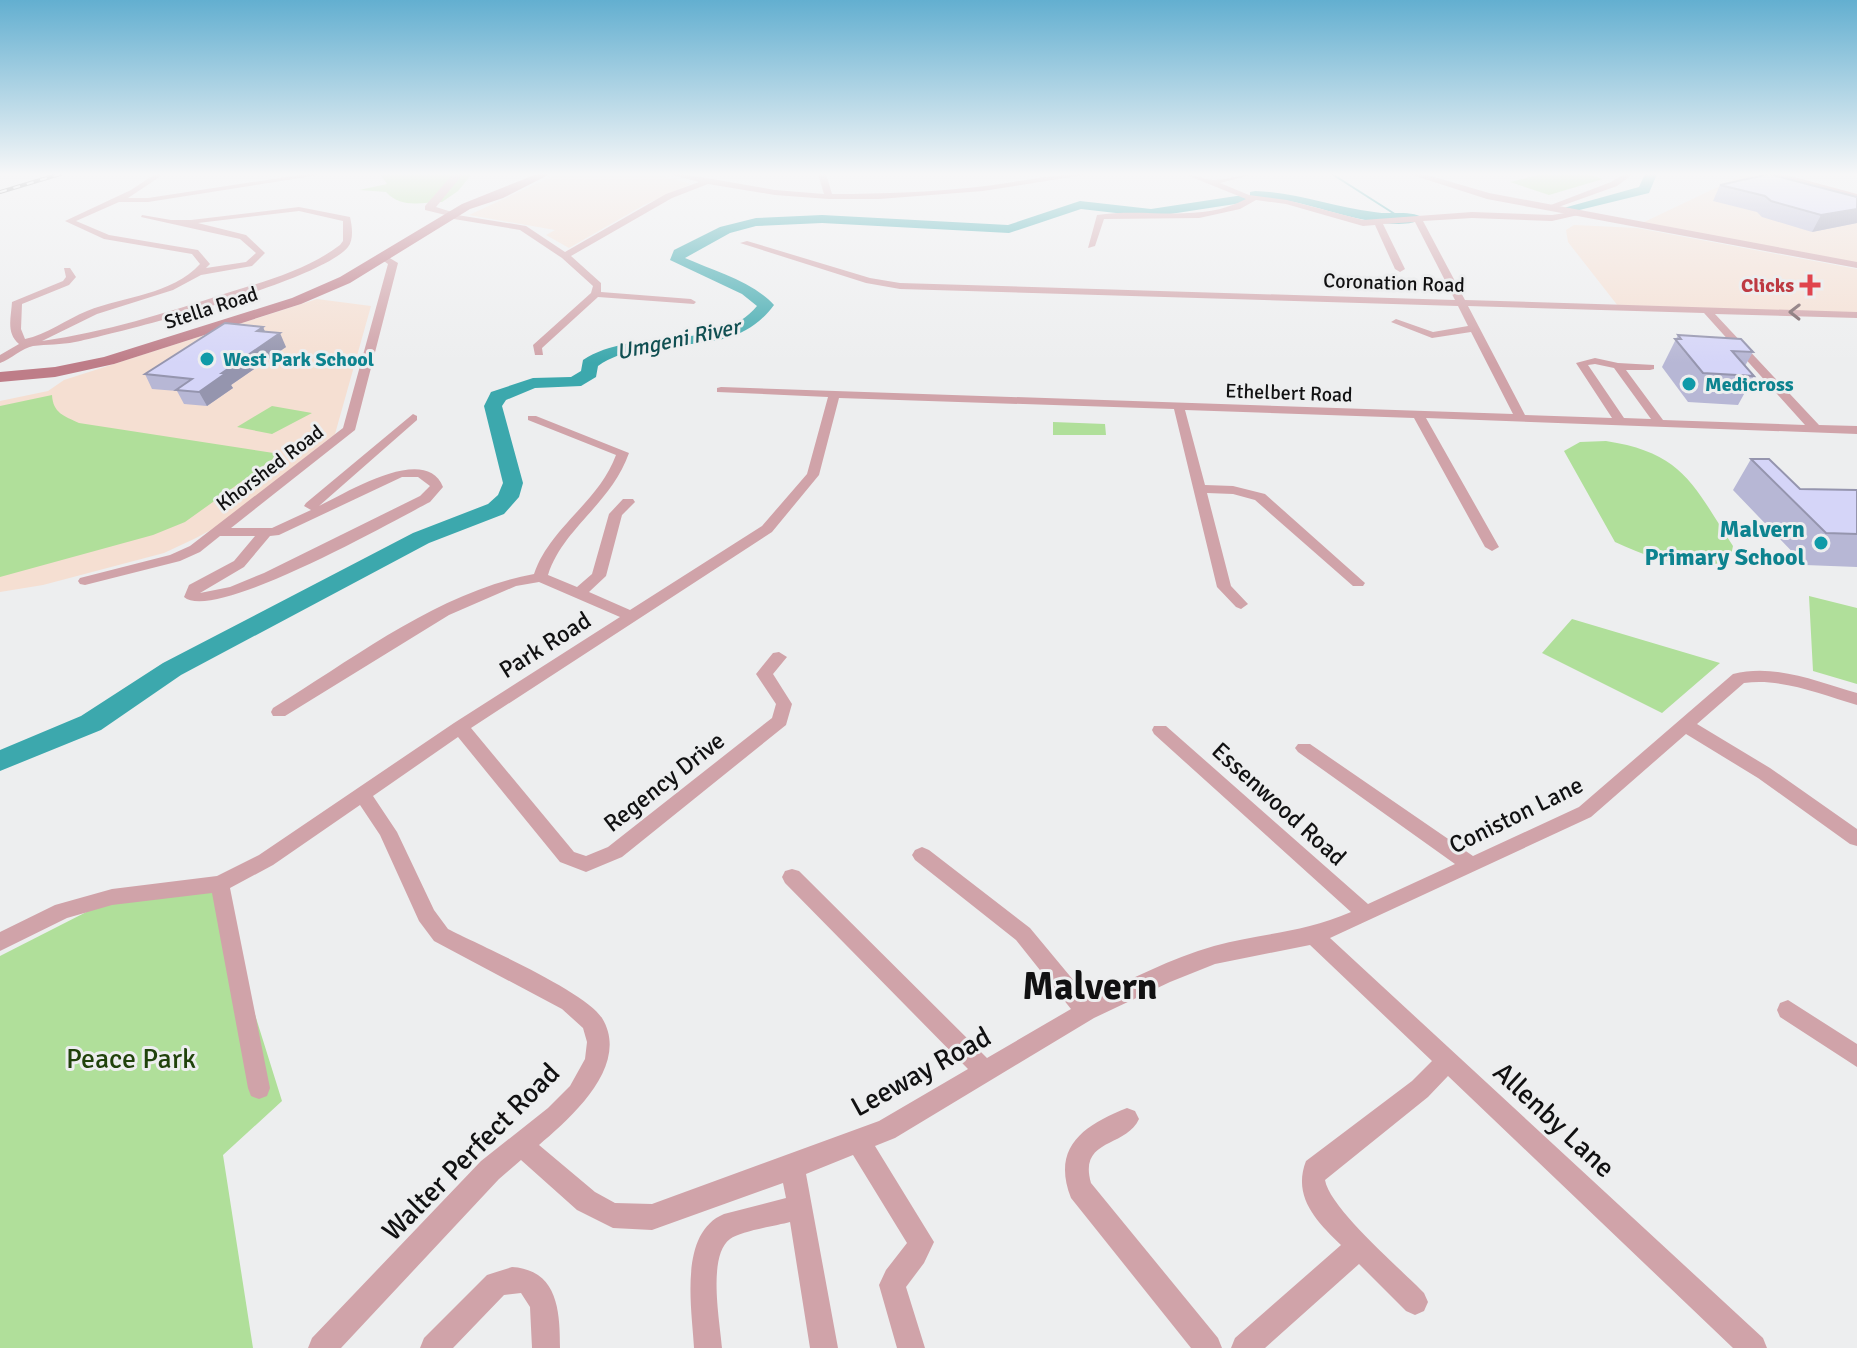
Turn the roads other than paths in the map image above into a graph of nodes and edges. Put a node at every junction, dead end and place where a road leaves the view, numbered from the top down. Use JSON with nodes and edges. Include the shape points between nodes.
{"nodes":[{"id":1,"x":107,"y":237,"type":"edge"},
{"id":2,"x":241,"y":237,"type":"edge"},
{"id":3,"x":347,"y":237,"type":"edge"},
{"id":4,"x":413,"y":237,"type":"edge"},
{"id":5,"x":536,"y":237,"type":"edge"},
{"id":6,"x":598,"y":237,"type":"edge"},
{"id":7,"x":1094,"y":237,"type":"edge"},
{"id":8,"x":1385,"y":237,"type":"edge"},
{"id":9,"x":1427,"y":237,"type":"edge"},
{"id":10,"x":1705,"y":237,"type":"edge"},
{"id":11,"x":744,"y":243,"type":"dead end"},
{"id":12,"x":1091,"y":246,"type":"dead end"},
{"id":13,"x":565,"y":256,"type":"junction"},
{"id":14,"x":383,"y":257,"type":"junction"},
{"id":15,"x":1857,"y":265,"type":"edge"},
{"id":16,"x":1400,"y":269,"type":"dead end"},
{"id":17,"x":67,"y":270,"type":"dead end"},
{"id":18,"x":200,"y":272,"type":"junction"},
{"id":19,"x":596,"y":294,"type":"junction"},
{"id":20,"x":691,"y":302,"type":"dead end"},
{"id":21,"x":1462,"y":303,"type":"junction"},
{"id":22,"x":1706,"y":310,"type":"junction"},
{"id":23,"x":1857,"y":315,"type":"edge"},
{"id":24,"x":1396,"y":322,"type":"dead end"},
{"id":25,"x":1475,"y":328,"type":"junction"},
{"id":26,"x":27,"y":344,"type":"junction"},
{"id":27,"x":539,"y":353,"type":"dead end"},
{"id":28,"x":0,"y":360,"type":"edge"},
{"id":29,"x":1618,"y":366,"type":"junction"},
{"id":30,"x":1650,"y":367,"type":"dead end"},
{"id":31,"x":0,"y":377,"type":"edge"},
{"id":32,"x":721,"y":390,"type":"dead end"},
{"id":33,"x":834,"y":396,"type":"junction"},
{"id":34,"x":1179,"y":408,"type":"junction"},
{"id":35,"x":1419,"y":416,"type":"junction"},
{"id":36,"x":413,"y":418,"type":"dead end"},
{"id":37,"x":532,"y":418,"type":"dead end"},
{"id":38,"x":1521,"y":419,"type":"junction"},
{"id":39,"x":1621,"y":422,"type":"junction"},
{"id":40,"x":1660,"y":424,"type":"junction"},
{"id":41,"x":1815,"y":428,"type":"junction"},
{"id":42,"x":1857,"y":430,"type":"edge"},
{"id":43,"x":1200,"y":489,"type":"junction"},
{"id":44,"x":628,"y":502,"type":"dead end"},
{"id":45,"x":292,"y":524,"type":"junction"},
{"id":46,"x":219,"y":532,"type":"junction"},
{"id":47,"x":265,"y":533,"type":"junction"},
{"id":48,"x":1492,"y":547,"type":"dead end"},
{"id":49,"x":540,"y":577,"type":"junction"},
{"id":50,"x":85,"y":581,"type":"dead end"},
{"id":51,"x":1358,"y":583,"type":"dead end"},
{"id":52,"x":578,"y":594,"type":"junction"},
{"id":53,"x":1241,"y":604,"type":"dead end"},
{"id":54,"x":633,"y":617,"type":"junction"},
{"id":55,"x":779,"y":657,"type":"dead end"},
{"id":56,"x":1857,"y":699,"type":"edge"},
{"id":57,"x":279,"y":712,"type":"dead end"},
{"id":58,"x":1685,"y":725,"type":"junction"},
{"id":59,"x":460,"y":727,"type":"junction"},
{"id":60,"x":1160,"y":730,"type":"dead end"},
{"id":61,"x":1304,"y":748,"type":"dead end"},
{"id":62,"x":362,"y":793,"type":"junction"},
{"id":63,"x":1857,"y":839,"type":"edge"},
{"id":64,"x":922,"y":855,"type":"dead end"},
{"id":65,"x":1470,"y":864,"type":"junction"},
{"id":66,"x":792,"y":877,"type":"dead end"},
{"id":67,"x":220,"y":884,"type":"junction"},
{"id":68,"x":1366,"y":914,"type":"junction"},
{"id":69,"x":1314,"y":936,"type":"junction"},
{"id":70,"x":0,"y":942,"type":"edge"},
{"id":71,"x":1788,"y":1010,"type":"dead end"},
{"id":72,"x":1086,"y":1011,"type":"junction"},
{"id":73,"x":1857,"y":1057,"type":"edge"},
{"id":74,"x":1447,"y":1061,"type":"junction"},
{"id":75,"x":986,"y":1072,"type":"junction"},
{"id":76,"x":259,"y":1088,"type":"dead end"},
{"id":77,"x":1127,"y":1119,"type":"dead end"},
{"id":78,"x":859,"y":1142,"type":"junction"},
{"id":79,"x":520,"y":1144,"type":"junction"},
{"id":80,"x":793,"y":1167,"type":"junction"},
{"id":81,"x":801,"y":1207,"type":"junction"},
{"id":82,"x":1360,"y":1246,"type":"junction"},
{"id":83,"x":1415,"y":1302,"type":"dead end"},
{"id":84,"x":322,"y":1348,"type":"edge"},
{"id":85,"x":434,"y":1348,"type":"edge"},
{"id":86,"x":546,"y":1348,"type":"edge"},
{"id":87,"x":708,"y":1348,"type":"edge"},
{"id":88,"x":824,"y":1348,"type":"edge"},
{"id":89,"x":911,"y":1348,"type":"edge"},
{"id":90,"x":1208,"y":1348,"type":"edge"},
{"id":91,"x":1245,"y":1348,"type":"edge"},
{"id":92,"x":1753,"y":1348,"type":"edge"}],
"edges":[{"from":1,"to":18,"type":"street","via":[[195,252],[205,264]]},
{"from":2,"to":18,"type":"street","via":[[261,253],[254,261]]},
{"from":3,"to":26,"type":"street","via":[[314,266],[245,291],[71,340]]},
{"from":4,"to":14,"type":"main road","name":"Stella Road"},
{"from":5,"to":13,"type":"street"},
{"from":6,"to":13,"type":"street"},
{"from":7,"to":12,"type":"street"},
{"from":8,"to":16,"type":"street"},
{"from":9,"to":21,"type":"street"},
{"from":10,"to":15,"type":"street"},
{"from":11,"to":21,"type":"street","name":"Coronation Road","via":[[884,284],[954,291]]},
{"from":13,"to":19,"type":"street","via":[[598,285]]},
{"from":14,"to":31,"type":"main road","name":"Stella Road","via":[[303,298],[128,355],[61,371]]},
{"from":14,"to":46,"type":"street","name":"Khorshed Road","via":[[393,263],[349,430]]},
{"from":17,"to":26,"type":"street","via":[[71,277],[66,283],[17,302],[16,335]]},
{"from":18,"to":26,"type":"street"},
{"from":19,"to":20,"type":"street"},
{"from":19,"to":27,"type":"street","via":[[537,347]]},
{"from":21,"to":22,"type":"street","name":"Coronation Road"},
{"from":21,"to":25,"type":"street"},
{"from":23,"to":22,"type":"street","name":"Coronation Road","one_way":true},
{"from":22,"to":41,"type":"street"},
{"from":24,"to":25,"type":"street","via":[[1432,335]]},
{"from":25,"to":38,"type":"street"},
{"from":26,"to":28,"type":"street"},
{"from":29,"to":30,"type":"street"},
{"from":29,"to":39,"type":"street","via":[[1581,363]]},
{"from":29,"to":40,"type":"street"},
{"from":32,"to":33,"type":"street","name":"Ethelbert Road"},
{"from":33,"to":34,"type":"street","name":"Ethelbert Road"},
{"from":33,"to":54,"type":"street","name":"Park Road","via":[[813,475],[783,513],[752,541]]},
{"from":34,"to":35,"type":"street","name":"Ethelbert Road"},
{"from":34,"to":43,"type":"street"},
{"from":35,"to":38,"type":"street","name":"Ethelbert Road"},
{"from":35,"to":48,"type":"street"},
{"from":36,"to":45,"type":"street"},
{"from":37,"to":49,"type":"street","via":[[623,453],[606,490],[556,546]]},
{"from":38,"to":39,"type":"street","name":"Ethelbert Road"},
{"from":39,"to":40,"type":"street","name":"Ethelbert Road"},
{"from":40,"to":41,"type":"street","name":"Ethelbert Road"},
{"from":41,"to":42,"type":"street","name":"Ethelbert Road"},
{"from":43,"to":51,"type":"street","via":[[1260,497]]},
{"from":43,"to":53,"type":"street","via":[[1224,587]]},
{"from":44,"to":52,"type":"street","via":[[616,514],[599,576]]},
{"from":45,"to":47,"type":"street"},
{"from":45,"to":47,"type":"street","via":[[400,473],[421,473],[436,483],[425,499],[254,584],[209,600],[191,597],[194,588],[239,564]]},
{"from":46,"to":47,"type":"street"},
{"from":46,"to":50,"type":"street","name":"Khorshed Road","via":[[175,558]]},
{"from":49,"to":52,"type":"street"},
{"from":49,"to":57,"type":"street","via":[[513,581],[456,607]]},
{"from":52,"to":54,"type":"street"},
{"from":54,"to":59,"type":"street","name":"Park Road"},
{"from":55,"to":59,"type":"street","name":"Regency Drive","via":[[764,674],[784,704],[780,721],[615,852],[586,864],[567,857]]},
{"from":56,"to":58,"type":"street","name":"Coniston Lane","via":[[1754,675],[1739,678]]},
{"from":58,"to":63,"type":"street"},
{"from":58,"to":65,"type":"street","name":"Coniston Lane","via":[[1585,812]]},
{"from":59,"to":62,"type":"street","name":"Park Road"},
{"from":60,"to":68,"type":"street","name":"Essenwood Road"},
{"from":61,"to":65,"type":"street"},
{"from":62,"to":67,"type":"street","name":"Park Road","via":[[254,868]]},
{"from":62,"to":79,"type":"street","name":"Walter Perfect Road","via":[[441,935],[570,1002],[593,1023],[596,1061],[578,1094]]},
{"from":64,"to":72,"type":"street","via":[[1023,934]]},
{"from":65,"to":68,"type":"street","name":"Coniston Lane"},
{"from":66,"to":75,"type":"street"},
{"from":67,"to":70,"type":"street","name":"Park Road","via":[[112,897],[62,911]]},
{"from":67,"to":76,"type":"street"},
{"from":68,"to":69,"type":"street","name":"Coniston Lane"},
{"from":69,"to":72,"type":"street","name":"Leeway Road","via":[[1214,955]]},
{"from":69,"to":74,"type":"street","name":"Allenby Lane"},
{"from":71,"to":73,"type":"street"},
{"from":72,"to":75,"type":"street","name":"Leeway Road"},
{"from":74,"to":82,"type":"street","via":[[1312,1176],[1316,1196]]},
{"from":74,"to":92,"type":"street","name":"Allenby Lane"},
{"from":75,"to":78,"type":"street","name":"Leeway Road"},
{"from":77,"to":90,"type":"street","via":[[1081,1148],[1074,1173],[1080,1189]]},
{"from":78,"to":80,"type":"street","name":"Leeway Road"},
{"from":78,"to":89,"type":"street","via":[[921,1242],[916,1258],[892,1285]]},
{"from":79,"to":80,"type":"street","name":"Leeway Road","via":[[586,1201],[613,1215],[652,1217]]},
{"from":79,"to":84,"type":"street","name":"Walter Perfect Road"},
{"from":80,"to":81,"type":"street"},
{"from":81,"to":87,"type":"street","via":[[724,1227],[716,1234],[705,1263]]},
{"from":81,"to":88,"type":"street"},
{"from":82,"to":83,"type":"street"},
{"from":82,"to":91,"type":"street"},
{"from":85,"to":86,"type":"street","via":[[496,1284],[509,1279],[522,1279],[536,1288],[544,1302]]}]}
